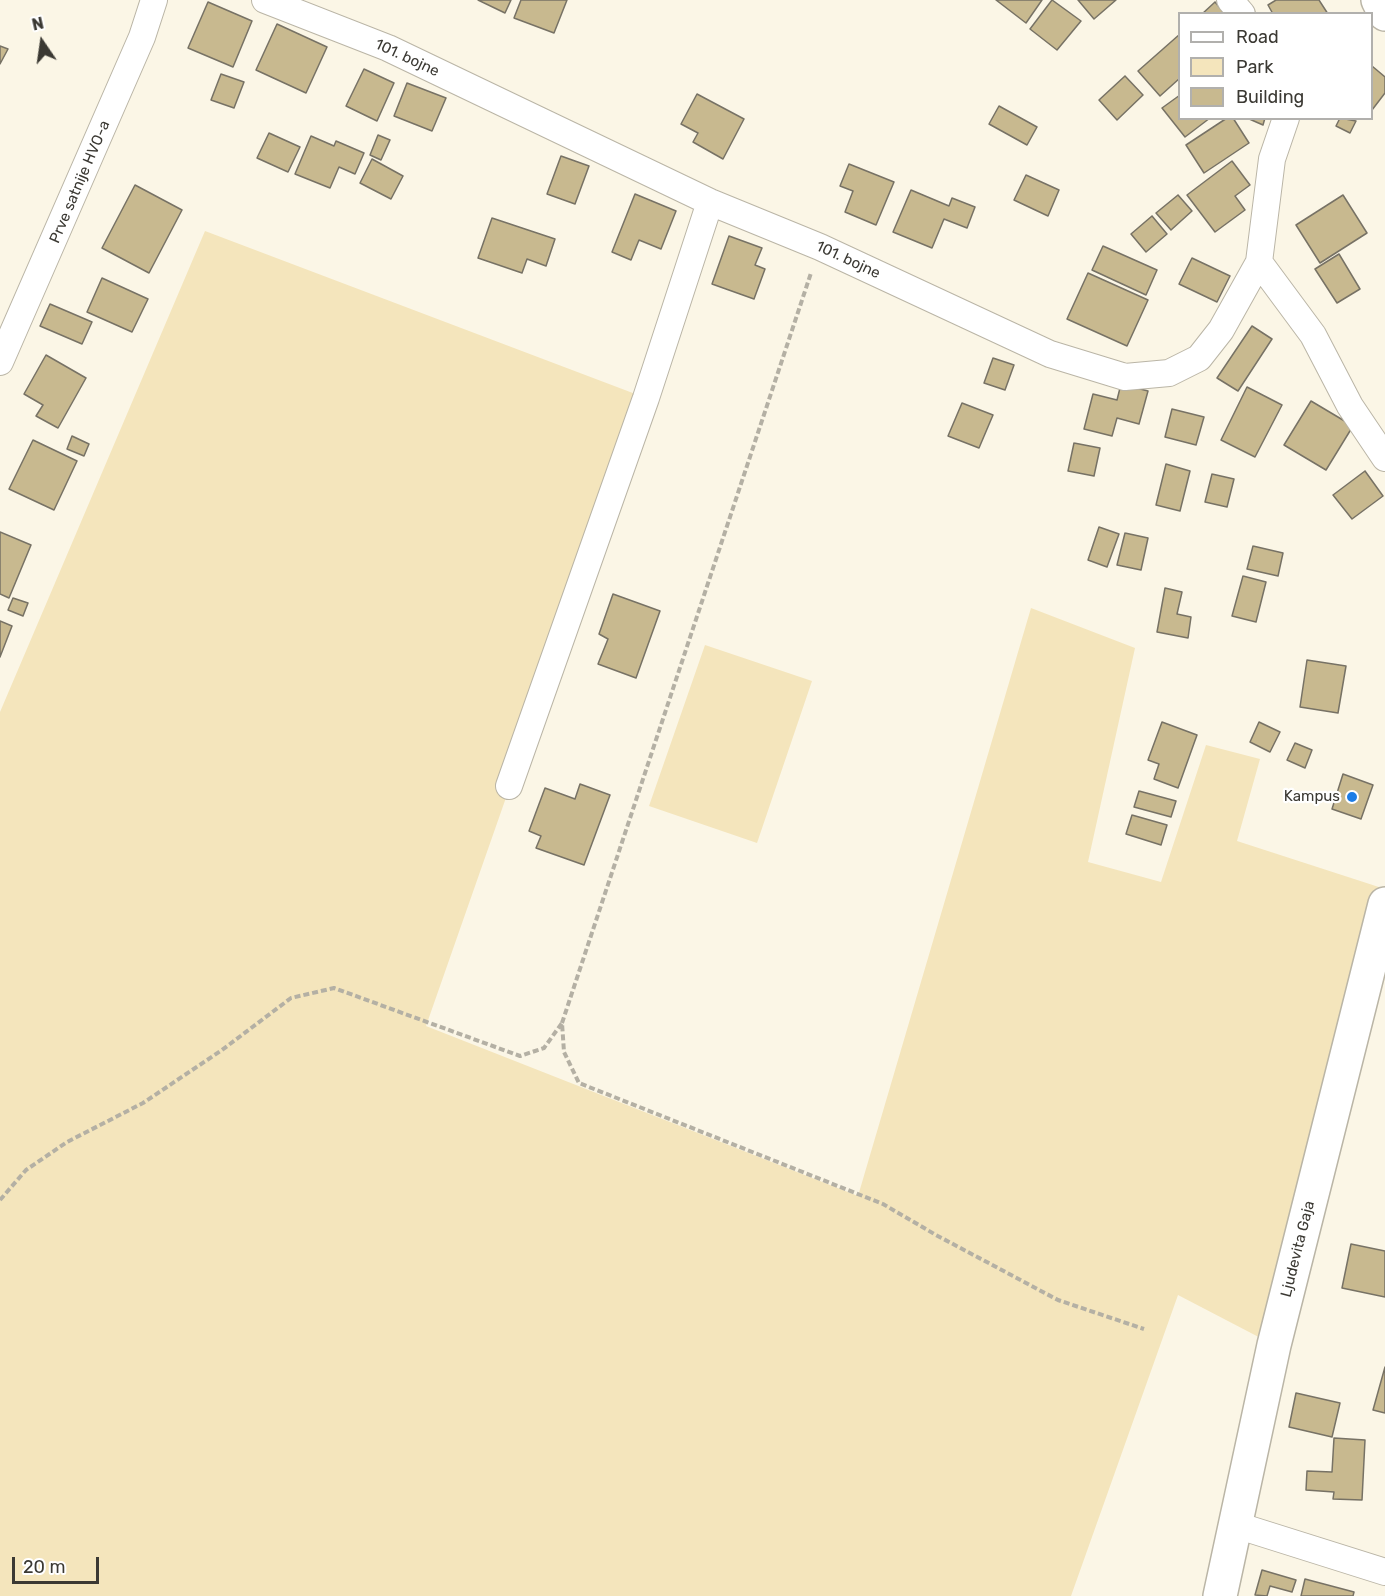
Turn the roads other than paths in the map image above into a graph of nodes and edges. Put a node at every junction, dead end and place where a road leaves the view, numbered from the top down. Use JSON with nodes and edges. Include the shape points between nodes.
{"nodes":[{"id":1,"x":154,"y":0,"type":"edge"},
{"id":2,"x":265,"y":0,"type":"edge"},
{"id":3,"x":1230,"y":0,"type":"edge"},
{"id":4,"x":1378,"y":0,"type":"edge"},
{"id":5,"x":1240,"y":12,"type":"edge"},
{"id":6,"x":1385,"y":16,"type":"edge"},
{"id":7,"x":1373,"y":26,"type":"edge"},
{"id":8,"x":1285,"y":120,"type":"edge"},
{"id":9,"x":710,"y":202,"type":"junction"},
{"id":10,"x":1258,"y":262,"type":"junction"},
{"id":11,"x":0,"y":362,"type":"edge"},
{"id":12,"x":1385,"y":458,"type":"edge"},
{"id":13,"x":509,"y":786,"type":"dead end"},
{"id":14,"x":1385,"y":904,"type":"edge"},
{"id":15,"x":1236,"y":1525,"type":"junction"},
{"id":16,"x":1385,"y":1572,"type":"edge"},
{"id":17,"x":1220,"y":1596,"type":"edge"}],
"edges":[{"from":1,"to":11,"type":"street","name":"Prve satnije HVO-a","via":[[142,37]]},
{"from":2,"to":9,"type":"street","name":"101. bojne","via":[[388,48]]},
{"from":3,"to":5,"type":"street"},
{"from":4,"to":6,"type":"street"},
{"from":6,"to":7,"type":"street"},
{"from":8,"to":10,"type":"street","name":"101. bojne","via":[[1272,159]]},
{"from":9,"to":10,"type":"street","name":"101. bojne","via":[[820,247],[1050,354],[1125,377],[1168,373],[1199,358],[1221,330]]},
{"from":9,"to":13,"type":"street","via":[[646,398]]},
{"from":10,"to":12,"type":"street","via":[[1313,336],[1350,406]]},
{"from":14,"to":15,"type":"street","name":"Ljudevita Gaja","via":[[1274,1345]]},
{"from":15,"to":16,"type":"street"},
{"from":15,"to":17,"type":"street","name":"Ljudevita Gaja"}]}
